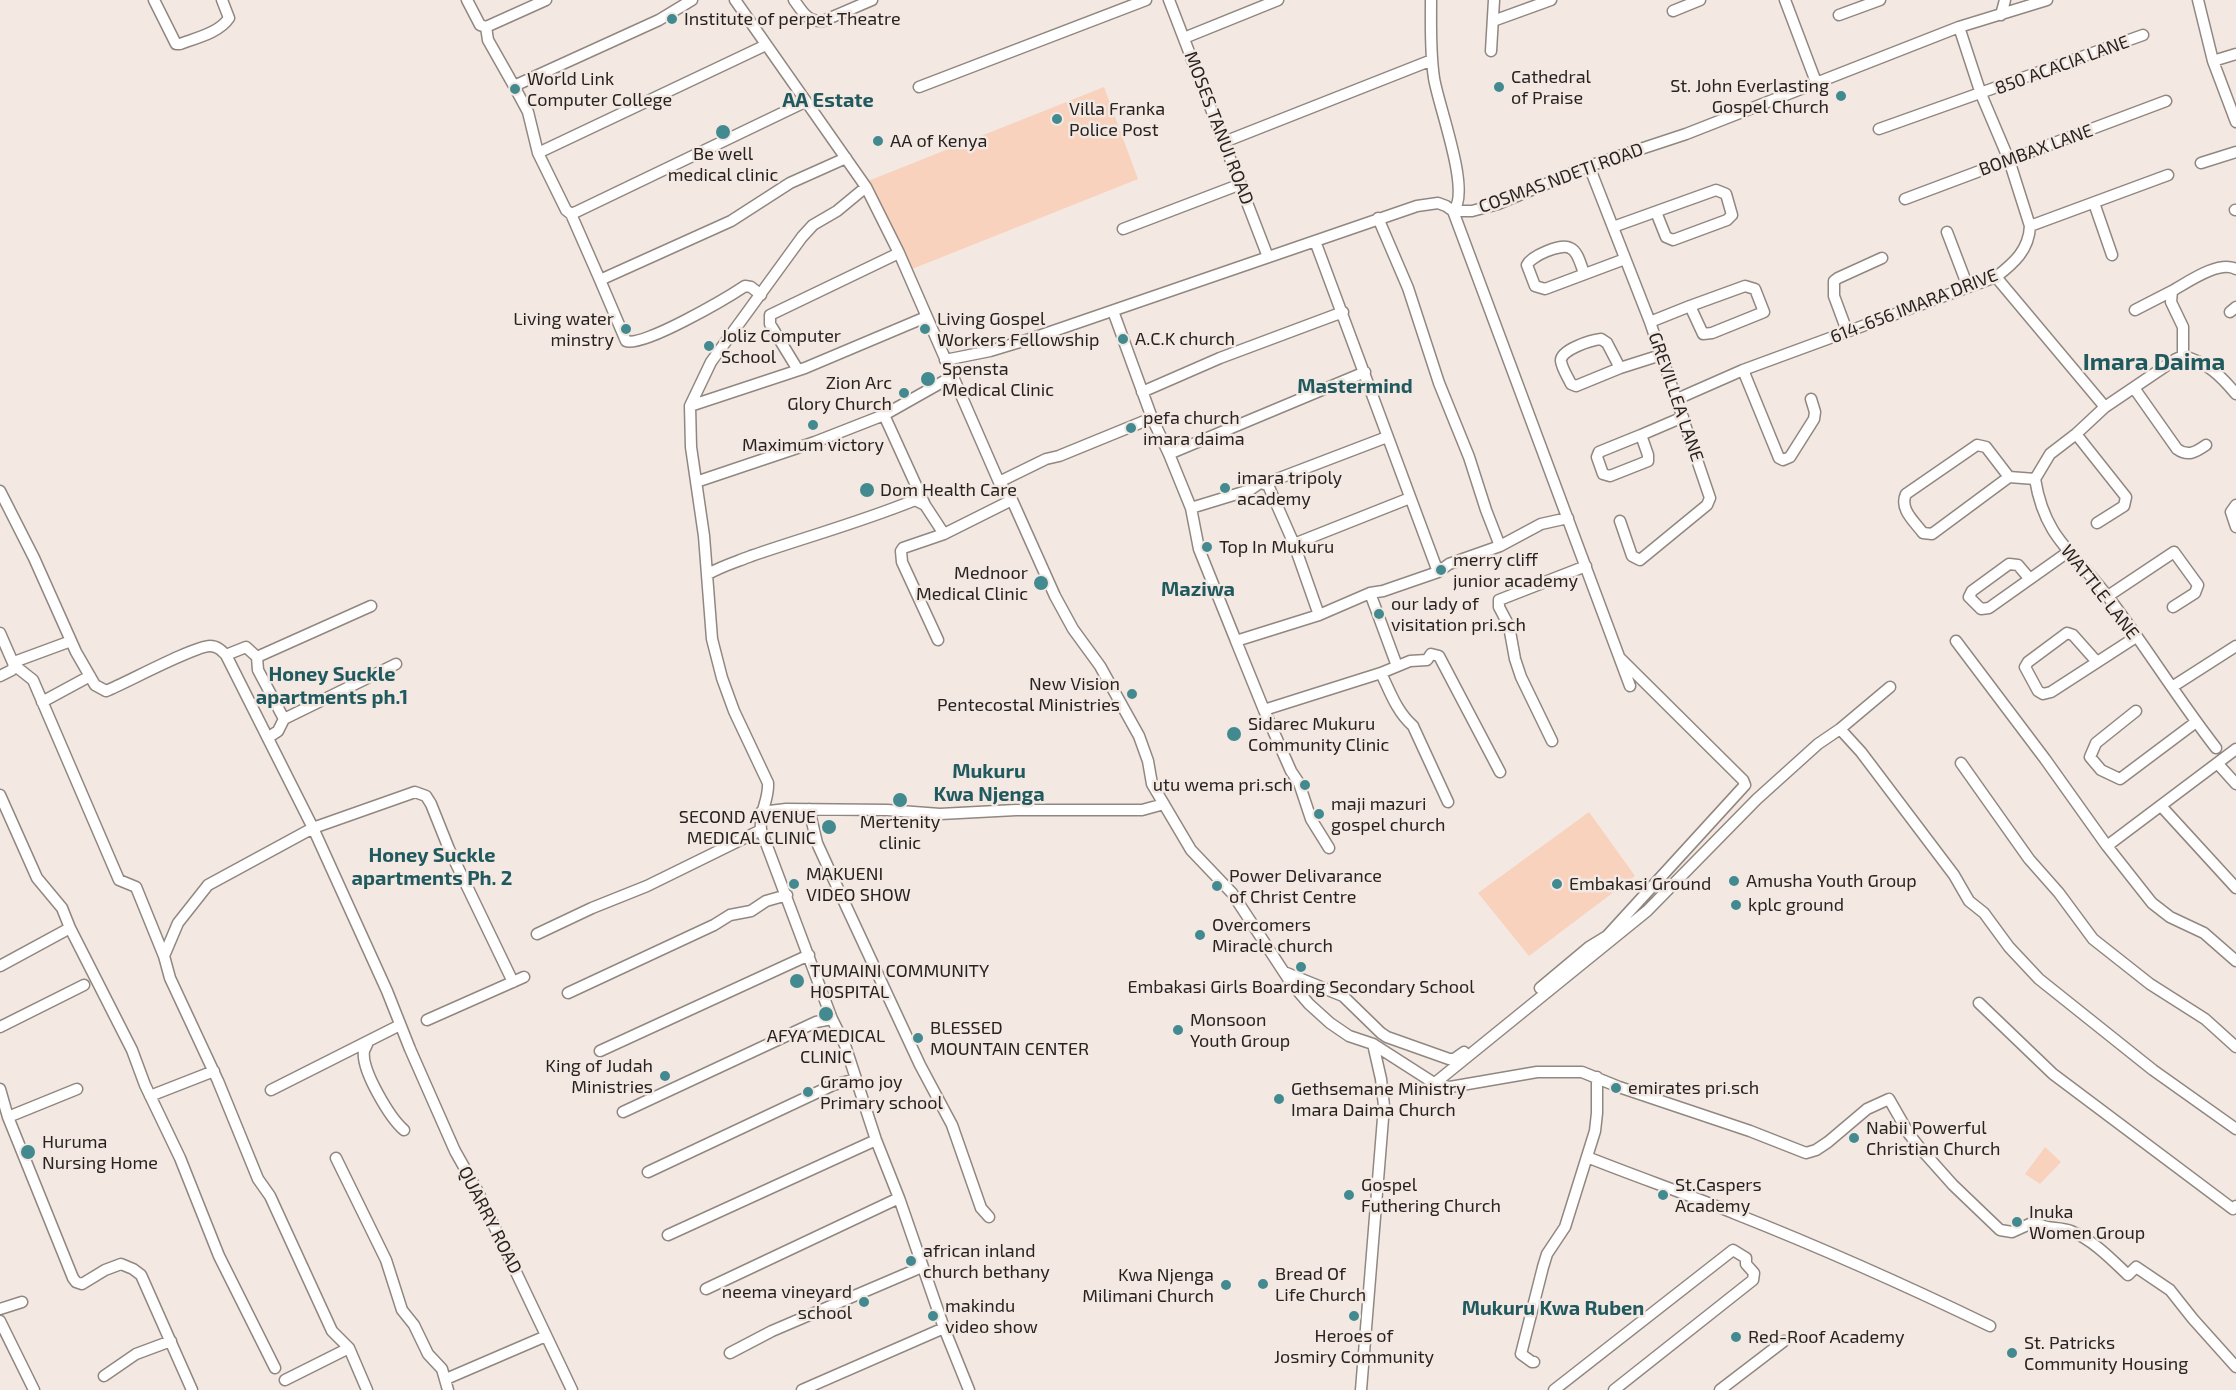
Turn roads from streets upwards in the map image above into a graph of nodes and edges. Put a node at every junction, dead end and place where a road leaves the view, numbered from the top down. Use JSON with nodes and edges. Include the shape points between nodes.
{"nodes":[{"id":1,"x":154,"y":0,"type":"edge"},
{"id":2,"x":222,"y":0,"type":"edge"},
{"id":3,"x":467,"y":0,"type":"edge"},
{"id":4,"x":546,"y":0,"type":"edge"},
{"id":5,"x":692,"y":0,"type":"edge"},
{"id":6,"x":735,"y":0,"type":"edge"},
{"id":7,"x":794,"y":0,"type":"edge"},
{"id":8,"x":872,"y":0,"type":"edge"},
{"id":9,"x":1146,"y":0,"type":"edge"},
{"id":10,"x":1169,"y":0,"type":"edge"},
{"id":11,"x":1278,"y":0,"type":"edge"},
{"id":12,"x":1431,"y":0,"type":"edge"},
{"id":13,"x":1494,"y":0,"type":"edge"},
{"id":14,"x":1551,"y":0,"type":"edge"},
{"id":15,"x":1700,"y":0,"type":"edge"},
{"id":16,"x":1785,"y":0,"type":"edge"},
{"id":17,"x":1880,"y":0,"type":"edge"},
{"id":18,"x":2005,"y":0,"type":"edge"},
{"id":19,"x":2047,"y":0,"type":"edge"},
{"id":20,"x":2198,"y":0,"type":"edge"},
{"id":21,"x":1673,"y":11,"type":"dead end"},
{"id":22,"x":1839,"y":15,"type":"dead end"},
{"id":23,"x":2001,"y":15,"type":"junction"},
{"id":24,"x":1493,"y":21,"type":"junction"},
{"id":25,"x":486,"y":27,"type":"junction"},
{"id":26,"x":1959,"y":27,"type":"junction"},
{"id":27,"x":2143,"y":35,"type":"dead end"},
{"id":28,"x":1184,"y":38,"type":"junction"},
{"id":29,"x":766,"y":45,"type":"junction"},
{"id":30,"x":1491,"y":51,"type":"dead end"},
{"id":31,"x":2236,"y":54,"type":"edge"},
{"id":32,"x":1432,"y":60,"type":"junction"},
{"id":33,"x":2213,"y":61,"type":"junction"},
{"id":34,"x":1816,"y":82,"type":"junction"},
{"id":35,"x":514,"y":86,"type":"junction"},
{"id":36,"x":919,"y":87,"type":"dead end"},
{"id":37,"x":1981,"y":94,"type":"junction"},
{"id":38,"x":2166,"y":101,"type":"dead end"},
{"id":39,"x":805,"y":102,"type":"junction"},
{"id":40,"x":2236,"y":122,"type":"edge"},
{"id":41,"x":1880,"y":129,"type":"dead end"},
{"id":42,"x":1224,"y":141,"type":"junction"},
{"id":43,"x":2236,"y":152,"type":"edge"},
{"id":44,"x":538,"y":153,"type":"junction"},
{"id":45,"x":846,"y":158,"type":"junction"},
{"id":46,"x":2009,"y":160,"type":"junction"},
{"id":47,"x":2201,"y":163,"type":"dead end"},
{"id":48,"x":1588,"y":166,"type":"junction"},
{"id":49,"x":2168,"y":175,"type":"dead end"},
{"id":50,"x":1240,"y":184,"type":"junction"},
{"id":51,"x":866,"y":187,"type":"junction"},
{"id":52,"x":1905,"y":199,"type":"dead end"},
{"id":53,"x":2094,"y":203,"type":"junction"},
{"id":54,"x":1453,"y":211,"type":"junction"},
{"id":55,"x":1656,"y":212,"type":"junction"},
{"id":56,"x":571,"y":214,"type":"junction"},
{"id":57,"x":1378,"y":218,"type":"junction"},
{"id":58,"x":2030,"y":226,"type":"junction"},
{"id":59,"x":1613,"y":227,"type":"junction"},
{"id":60,"x":1123,"y":229,"type":"dead end"},
{"id":61,"x":1947,"y":232,"type":"dead end"},
{"id":62,"x":1315,"y":241,"type":"junction"},
{"id":63,"x":899,"y":253,"type":"junction"},
{"id":64,"x":2112,"y":255,"type":"dead end"},
{"id":65,"x":1268,"y":256,"type":"junction"},
{"id":66,"x":1882,"y":258,"type":"dead end"},
{"id":67,"x":1625,"y":259,"type":"junction"},
{"id":68,"x":2236,"y":269,"type":"edge"},
{"id":69,"x":1584,"y":273,"type":"junction"},
{"id":70,"x":1996,"y":277,"type":"junction"},
{"id":71,"x":600,"y":280,"type":"junction"},
{"id":72,"x":1968,"y":287,"type":"junction"},
{"id":73,"x":2172,"y":291,"type":"junction"},
{"id":74,"x":761,"y":295,"type":"junction"},
{"id":75,"x":1690,"y":306,"type":"junction"},
{"id":76,"x":1113,"y":310,"type":"junction"},
{"id":77,"x":2135,"y":310,"type":"dead end"},
{"id":78,"x":1343,"y":312,"type":"junction"},
{"id":79,"x":926,"y":317,"type":"junction"},
{"id":80,"x":1650,"y":322,"type":"junction"},
{"id":81,"x":1847,"y":332,"type":"junction"},
{"id":82,"x":1660,"y":355,"type":"junction"},
{"id":83,"x":2183,"y":356,"type":"junction"},
{"id":84,"x":945,"y":360,"type":"junction"},
{"id":85,"x":1620,"y":368,"type":"junction"},
{"id":86,"x":798,"y":370,"type":"junction"},
{"id":87,"x":1743,"y":370,"type":"junction"},
{"id":88,"x":1365,"y":372,"type":"junction"},
{"id":89,"x":953,"y":376,"type":"junction"},
{"id":90,"x":2134,"y":388,"type":"junction"},
{"id":91,"x":1142,"y":392,"type":"junction"},
{"id":92,"x":2236,"y":394,"type":"edge"},
{"id":93,"x":1677,"y":399,"type":"junction"},
{"id":94,"x":1812,"y":403,"type":"dead end"},
{"id":95,"x":690,"y":406,"type":"junction"},
{"id":96,"x":2105,"y":407,"type":"junction"},
{"id":97,"x":884,"y":415,"type":"junction"},
{"id":98,"x":1683,"y":417,"type":"junction"},
{"id":99,"x":1152,"y":418,"type":"junction"},
{"id":100,"x":2076,"y":434,"type":"junction"},
{"id":101,"x":1641,"y":435,"type":"junction"},
{"id":102,"x":1387,"y":437,"type":"junction"},
{"id":103,"x":2206,"y":445,"type":"dead end"},
{"id":104,"x":1169,"y":454,"type":"junction"},
{"id":105,"x":2009,"y":477,"type":"junction"},
{"id":106,"x":2035,"y":479,"type":"junction"},
{"id":107,"x":696,"y":482,"type":"junction"},
{"id":108,"x":999,"y":482,"type":"junction"},
{"id":109,"x":1264,"y":484,"type":"junction"},
{"id":110,"x":0,"y":491,"type":"edge"},
{"id":111,"x":1410,"y":498,"type":"junction"},
{"id":112,"x":1012,"y":501,"type":"junction"},
{"id":113,"x":925,"y":505,"type":"junction"},
{"id":114,"x":2236,"y":505,"type":"edge"},
{"id":115,"x":1191,"y":508,"type":"junction"},
{"id":116,"x":1568,"y":518,"type":"junction"},
{"id":117,"x":1620,"y":521,"type":"dead end"},
{"id":118,"x":2097,"y":523,"type":"dead end"},
{"id":119,"x":2236,"y":527,"type":"edge"},
{"id":120,"x":944,"y":534,"type":"junction"},
{"id":121,"x":1294,"y":544,"type":"junction"},
{"id":122,"x":1500,"y":546,"type":"junction"},
{"id":123,"x":2068,"y":552,"type":"junction"},
{"id":124,"x":1586,"y":566,"type":"junction"},
{"id":125,"x":1438,"y":572,"type":"junction"},
{"id":126,"x":708,"y":574,"type":"junction"},
{"id":127,"x":2029,"y":578,"type":"junction"},
{"id":128,"x":1370,"y":593,"type":"junction"},
{"id":129,"x":2108,"y":596,"type":"junction"},
{"id":130,"x":371,"y":606,"type":"dead end"},
{"id":131,"x":2173,"y":607,"type":"dead end"},
{"id":132,"x":1319,"y":615,"type":"junction"},
{"id":133,"x":0,"y":633,"type":"edge"},
{"id":134,"x":2136,"y":637,"type":"junction"},
{"id":135,"x":71,"y":640,"type":"junction"},
{"id":136,"x":938,"y":640,"type":"dead end"},
{"id":137,"x":1236,"y":641,"type":"junction"},
{"id":138,"x":1956,"y":641,"type":"dead end"},
{"id":139,"x":2236,"y":646,"type":"edge"},
{"id":140,"x":226,"y":655,"type":"junction"},
{"id":141,"x":256,"y":657,"type":"junction"},
{"id":142,"x":1621,"y":659,"type":"junction"},
{"id":143,"x":2097,"y":662,"type":"junction"},
{"id":144,"x":14,"y":664,"type":"junction"},
{"id":145,"x":396,"y":664,"type":"dead end"},
{"id":146,"x":1397,"y":666,"type":"junction"},
{"id":147,"x":1381,"y":673,"type":"junction"},
{"id":148,"x":0,"y":676,"type":"edge"},
{"id":149,"x":90,"y":676,"type":"junction"},
{"id":150,"x":1630,"y":686,"type":"dead end"},
{"id":151,"x":1890,"y":687,"type":"dead end"},
{"id":152,"x":2172,"y":687,"type":"junction"},
{"id":153,"x":42,"y":702,"type":"junction"},
{"id":154,"x":1264,"y":710,"type":"junction"},
{"id":155,"x":2136,"y":711,"type":"dead end"},
{"id":156,"x":284,"y":719,"type":"junction"},
{"id":157,"x":2196,"y":722,"type":"junction"},
{"id":158,"x":1840,"y":729,"type":"junction"},
{"id":159,"x":269,"y":737,"type":"junction"},
{"id":160,"x":1552,"y":741,"type":"dead end"},
{"id":161,"x":2216,"y":748,"type":"dead end"},
{"id":162,"x":2236,"y":749,"type":"edge"},
{"id":163,"x":1961,"y":763,"type":"dead end"},
{"id":164,"x":2218,"y":764,"type":"junction"},
{"id":165,"x":1500,"y":772,"type":"dead end"},
{"id":166,"x":2236,"y":784,"type":"edge"},
{"id":167,"x":0,"y":795,"type":"edge"},
{"id":168,"x":1448,"y":802,"type":"dead end"},
{"id":169,"x":1164,"y":804,"type":"junction"},
{"id":170,"x":2161,"y":806,"type":"junction"},
{"id":171,"x":809,"y":809,"type":"junction"},
{"id":172,"x":761,"y":812,"type":"junction"},
{"id":173,"x":313,"y":828,"type":"junction"},
{"id":174,"x":762,"y":830,"type":"junction"},
{"id":175,"x":2107,"y":846,"type":"junction"},
{"id":176,"x":1329,"y":849,"type":"dead end"},
{"id":177,"x":2236,"y":888,"type":"edge"},
{"id":178,"x":787,"y":895,"type":"junction"},
{"id":179,"x":70,"y":928,"type":"junction"},
{"id":180,"x":537,"y":934,"type":"dead end"},
{"id":181,"x":809,"y":955,"type":"junction"},
{"id":182,"x":164,"y":956,"type":"junction"},
{"id":183,"x":2236,"y":961,"type":"edge"},
{"id":184,"x":0,"y":966,"type":"edge"},
{"id":185,"x":1284,"y":972,"type":"junction"},
{"id":186,"x":524,"y":976,"type":"dead end"},
{"id":187,"x":513,"y":982,"type":"junction"},
{"id":188,"x":84,"y":985,"type":"dead end"},
{"id":189,"x":568,"y":993,"type":"dead end"},
{"id":190,"x":1979,"y":1003,"type":"dead end"},
{"id":191,"x":832,"y":1019,"type":"junction"},
{"id":192,"x":427,"y":1020,"type":"dead end"},
{"id":193,"x":400,"y":1025,"type":"junction"},
{"id":194,"x":0,"y":1027,"type":"edge"},
{"id":195,"x":368,"y":1042,"type":"junction"},
{"id":196,"x":1372,"y":1044,"type":"junction"},
{"id":197,"x":2236,"y":1047,"type":"edge"},
{"id":198,"x":600,"y":1051,"type":"dead end"},
{"id":199,"x":214,"y":1071,"type":"junction"},
{"id":200,"x":1597,"y":1077,"type":"junction"},
{"id":201,"x":856,"y":1079,"type":"junction"},
{"id":202,"x":1435,"y":1083,"type":"junction"},
{"id":203,"x":0,"y":1089,"type":"edge"},
{"id":204,"x":77,"y":1089,"type":"dead end"},
{"id":205,"x":271,"y":1090,"type":"dead end"},
{"id":206,"x":150,"y":1096,"type":"junction"},
{"id":207,"x":623,"y":1112,"type":"dead end"},
{"id":208,"x":9,"y":1117,"type":"junction"},
{"id":209,"x":2236,"y":1129,"type":"edge"},
{"id":210,"x":404,"y":1130,"type":"dead end"},
{"id":211,"x":876,"y":1140,"type":"junction"},
{"id":212,"x":1587,"y":1157,"type":"junction"},
{"id":213,"x":336,"y":1158,"type":"dead end"},
{"id":214,"x":648,"y":1172,"type":"dead end"},
{"id":215,"x":899,"y":1198,"type":"junction"},
{"id":216,"x":2235,"y":1209,"type":"edge"},
{"id":217,"x":989,"y":1218,"type":"dead end"},
{"id":218,"x":668,"y":1235,"type":"dead end"},
{"id":219,"x":922,"y":1267,"type":"junction"},
{"id":220,"x":706,"y":1289,"type":"dead end"},
{"id":221,"x":22,"y":1302,"type":"dead end"},
{"id":222,"x":0,"y":1309,"type":"edge"},
{"id":223,"x":0,"y":1321,"type":"edge"},
{"id":224,"x":1990,"y":1326,"type":"dead end"},
{"id":225,"x":944,"y":1328,"type":"junction"},
{"id":226,"x":546,"y":1336,"type":"junction"},
{"id":227,"x":171,"y":1341,"type":"junction"},
{"id":228,"x":1784,"y":1341,"type":"dead end"},
{"id":229,"x":349,"y":1347,"type":"junction"},
{"id":230,"x":729,"y":1353,"type":"dead end"},
{"id":231,"x":1534,"y":1362,"type":"dead end"},
{"id":232,"x":2236,"y":1367,"type":"edge"},
{"id":233,"x":275,"y":1368,"type":"dead end"},
{"id":234,"x":104,"y":1376,"type":"dead end"},
{"id":235,"x":285,"y":1380,"type":"dead end"},
{"id":236,"x":447,"y":1385,"type":"edge"},
{"id":237,"x":1619,"y":1388,"type":"edge"},
{"id":238,"x":34,"y":1390,"type":"edge"},
{"id":239,"x":192,"y":1390,"type":"edge"},
{"id":240,"x":367,"y":1390,"type":"edge"},
{"id":241,"x":572,"y":1390,"type":"edge"},
{"id":242,"x":802,"y":1390,"type":"edge"},
{"id":243,"x":969,"y":1390,"type":"edge"},
{"id":244,"x":1361,"y":1390,"type":"edge"},
{"id":245,"x":1554,"y":1390,"type":"edge"},
{"id":246,"x":1720,"y":1390,"type":"edge"}],
"edges":[{"from":1,"to":2,"type":"street","via":[[176,44],[180,44],[226,23],[229,18]]},
{"from":3,"to":25,"type":"street","via":[[480,24]]},
{"from":4,"to":25,"type":"street"},
{"from":5,"to":35,"type":"street","via":[[659,20]]},
{"from":6,"to":29,"type":"street"},
{"from":7,"to":8,"type":"street","via":[[815,21]]},
{"from":9,"to":36,"type":"street"},
{"from":10,"to":28,"type":"street","name":"MOSES TANUI ROAD"},
{"from":11,"to":28,"type":"street"},
{"from":12,"to":32,"type":"street"},
{"from":13,"to":24,"type":"street"},
{"from":14,"to":24,"type":"street"},
{"from":15,"to":21,"type":"street"},
{"from":16,"to":34,"type":"street"},
{"from":17,"to":22,"type":"street"},
{"from":18,"to":23,"type":"street"},
{"from":19,"to":23,"type":"street","name":"COSMAS NDETI ROAD"},
{"from":20,"to":33,"type":"street"},
{"from":23,"to":26,"type":"street","name":"COSMAS NDETI ROAD"},
{"from":24,"to":30,"type":"street"},
{"from":25,"to":35,"type":"street","via":[[488,40]]},
{"from":26,"to":34,"type":"street","name":"COSMAS NDETI ROAD"},
{"from":26,"to":37,"type":"street"},
{"from":27,"to":37,"type":"street","name":"850 ACACIA LANE"},
{"from":28,"to":42,"type":"street","name":"MOSES TANUI ROAD"},
{"from":29,"to":39,"type":"street"},
{"from":29,"to":44,"type":"street"},
{"from":31,"to":33,"type":"street"},
{"from":32,"to":42,"type":"street"},
{"from":32,"to":54,"type":"street","via":[[1460,191],[1460,201]]},
{"from":33,"to":40,"type":"street"},
{"from":34,"to":48,"type":"street","name":"COSMAS NDETI ROAD","via":[[1686,134]]},
{"from":35,"to":44,"type":"street","via":[[528,112]]},
{"from":37,"to":41,"type":"street","name":"850 ACACIA LANE"},
{"from":37,"to":46,"type":"street"},
{"from":38,"to":46,"type":"street","name":"BOMBAX LANE"},
{"from":39,"to":45,"type":"street"},
{"from":39,"to":56,"type":"street"},
{"from":42,"to":50,"type":"street","name":"MOSES TANUI ROAD"},
{"from":43,"to":47,"type":"street"},
{"from":44,"to":56,"type":"street","via":[[561,203]]},
{"from":45,"to":51,"type":"street"},
{"from":45,"to":71,"type":"street","via":[[790,183],[731,221]]},
{"from":46,"to":52,"type":"street","name":"BOMBAX LANE"},
{"from":46,"to":58,"type":"street"},
{"from":48,"to":54,"type":"street","name":"COSMAS NDETI ROAD","via":[[1498,204]]},
{"from":48,"to":59,"type":"street","name":"GREVILLEA LANE"},
{"from":49,"to":53,"type":"street"},
{"from":50,"to":60,"type":"street"},
{"from":50,"to":65,"type":"street","name":"MOSES TANUI ROAD"},
{"from":51,"to":63,"type":"street"},
{"from":51,"to":74,"type":"street","via":[[813,225]]},
{"from":53,"to":58,"type":"street"},
{"from":53,"to":64,"type":"street"},
{"from":54,"to":57,"type":"street","name":"COSMAS NDETI ROAD","via":[[1427,203]]},
{"from":54,"to":116,"type":"street"},
{"from":55,"to":55,"type":"street","via":[[1716,190],[1726,194],[1732,215],[1673,240],[1666,237]]},
{"from":55,"to":59,"type":"street"},
{"from":56,"to":71,"type":"street"},
{"from":57,"to":62,"type":"street","name":"COSMAS NDETI ROAD"},
{"from":57,"to":122,"type":"street","via":[[1408,288]]},
{"from":58,"to":70,"type":"street","name":"614-656 IMARA DRIVE","via":[[2019,258]]},
{"from":59,"to":67,"type":"street","name":"GREVILLEA LANE"},
{"from":61,"to":72,"type":"street"},
{"from":62,"to":65,"type":"street","name":"COSMAS NDETI ROAD"},
{"from":62,"to":78,"type":"street"},
{"from":63,"to":79,"type":"street"},
{"from":63,"to":86,"type":"street","via":[[770,315],[770,324]]},
{"from":65,"to":76,"type":"street","name":"COSMAS NDETI ROAD"},
{"from":66,"to":81,"type":"street","via":[[1834,282],[1834,296]]},
{"from":67,"to":69,"type":"street"},
{"from":67,"to":80,"type":"street","name":"GREVILLEA LANE"},
{"from":68,"to":73,"type":"street","via":[[2219,267]]},
{"from":69,"to":69,"type":"street","via":[[1575,252],[1566,246],[1531,258],[1527,265],[1540,289]]},
{"from":70,"to":72,"type":"street","name":"614-656 IMARA DRIVE"},
{"from":70,"to":96,"type":"street"},
{"from":71,"to":74,"type":"street","via":[[630,343],[703,312],[744,286]]},
{"from":72,"to":81,"type":"street","name":"614-656 IMARA DRIVE"},
{"from":73,"to":77,"type":"street"},
{"from":73,"to":83,"type":"street","via":[[2170,302],[2183,327]]},
{"from":74,"to":95,"type":"street","via":[[711,362]]},
{"from":75,"to":75,"type":"street","via":[[1705,334],[1764,312],[1755,289],[1749,286]]},
{"from":75,"to":80,"type":"street"},
{"from":76,"to":84,"type":"street","name":"COSMAS NDETI ROAD","via":[[990,351]]},
{"from":76,"to":91,"type":"street"},
{"from":78,"to":88,"type":"street"},
{"from":78,"to":91,"type":"street"},
{"from":79,"to":84,"type":"street"},
{"from":79,"to":86,"type":"street"},
{"from":80,"to":82,"type":"street","name":"GREVILLEA LANE"},
{"from":81,"to":87,"type":"street","name":"614-656 IMARA DRIVE"},
{"from":82,"to":85,"type":"street"},
{"from":82,"to":93,"type":"street","name":"GREVILLEA LANE"},
{"from":83,"to":90,"type":"street"},
{"from":83,"to":92,"type":"street","via":[[2215,371]]},
{"from":84,"to":89,"type":"street"},
{"from":85,"to":85,"type":"street","via":[[1601,339],[1565,352],[1561,358],[1571,384],[1576,386]]},
{"from":86,"to":95,"type":"street"},
{"from":87,"to":93,"type":"street","name":"614-656 IMARA DRIVE"},
{"from":87,"to":94,"type":"street","via":[[1781,459],[1790,457],[1814,419]]},
{"from":88,"to":102,"type":"street"},
{"from":88,"to":104,"type":"street"},
{"from":89,"to":97,"type":"street"},
{"from":89,"to":108,"type":"street"},
{"from":90,"to":96,"type":"street"},
{"from":90,"to":103,"type":"street","via":[[2182,453]]},
{"from":91,"to":99,"type":"street"},
{"from":93,"to":98,"type":"street","name":"GREVILLEA LANE"},
{"from":95,"to":107,"type":"street"},
{"from":96,"to":100,"type":"street"},
{"from":97,"to":107,"type":"street"},
{"from":97,"to":113,"type":"street"},
{"from":98,"to":101,"type":"street"},
{"from":98,"to":117,"type":"street","name":"GREVILLEA LANE","via":[[1710,494],[1709,502],[1640,560],[1632,556]]},
{"from":99,"to":104,"type":"street"},
{"from":99,"to":108,"type":"street","via":[[1046,459]]},
{"from":100,"to":106,"type":"street","via":[[2050,454]]},
{"from":100,"to":118,"type":"street","via":[[2126,497],[2124,506]]},
{"from":101,"to":101,"type":"street","via":[[1599,452],[1597,458],[1603,474],[1610,476],[1648,461]]},
{"from":102,"to":109,"type":"street"},
{"from":102,"to":111,"type":"street"},
{"from":104,"to":115,"type":"street"},
{"from":105,"to":105,"type":"street","via":[[1929,534],[1923,533],[1905,508],[1906,494],[1980,445],[1989,450]]},
{"from":105,"to":106,"type":"street"},
{"from":106,"to":123,"type":"street","name":"WATTLE LANE","via":[[2049,526]]},
{"from":107,"to":126,"type":"street"},
{"from":108,"to":112,"type":"street"},
{"from":109,"to":115,"type":"street"},
{"from":109,"to":121,"type":"street","via":[[1272,492]]},
{"from":110,"to":135,"type":"street"},
{"from":111,"to":121,"type":"street"},
{"from":111,"to":125,"type":"street"},
{"from":112,"to":120,"type":"street"},
{"from":112,"to":169,"type":"street","via":[[1073,629],[1100,666],[1139,736],[1152,784]]},
{"from":113,"to":120,"type":"street"},
{"from":113,"to":126,"type":"street","via":[[915,500],[874,517],[771,548]]},
{"from":114,"to":119,"type":"street","via":[[2231,512]]},
{"from":115,"to":137,"type":"street","via":[[1199,549]]},
{"from":116,"to":122,"type":"street","via":[[1541,524]]},
{"from":116,"to":124,"type":"street"},
{"from":120,"to":136,"type":"street","via":[[901,552]]},
{"from":121,"to":132,"type":"street"},
{"from":122,"to":125,"type":"street","via":[[1449,564]]},
{"from":123,"to":127,"type":"street"},
{"from":123,"to":129,"type":"street","name":"WATTLE LANE"},
{"from":124,"to":142,"type":"street"},
{"from":124,"to":160,"type":"street","via":[[1499,600],[1521,677]]},
{"from":125,"to":128,"type":"street"},
{"from":126,"to":172,"type":"street","via":[[712,639],[722,678],[768,783],[769,796]]},
{"from":127,"to":127,"type":"street","via":[[2018,565],[2009,564],[1969,597],[1986,609]]},
{"from":128,"to":132,"type":"street"},
{"from":128,"to":146,"type":"street"},
{"from":129,"to":131,"type":"street","via":[[2174,552],[2198,585]]},
{"from":129,"to":134,"type":"street","name":"WATTLE LANE"},
{"from":130,"to":141,"type":"street"},
{"from":132,"to":137,"type":"street"},
{"from":133,"to":144,"type":"street"},
{"from":134,"to":143,"type":"street"},
{"from":134,"to":152,"type":"street","name":"WATTLE LANE"},
{"from":135,"to":144,"type":"street"},
{"from":135,"to":149,"type":"street"},
{"from":137,"to":154,"type":"street"},
{"from":138,"to":175,"type":"street"},
{"from":139,"to":152,"type":"street"},
{"from":140,"to":141,"type":"street","via":[[246,647]]},
{"from":140,"to":149,"type":"street","via":[[209,646],[106,691],[95,685]]},
{"from":140,"to":159,"type":"street","name":"QUARRY ROAD"},
{"from":141,"to":156,"type":"street","via":[[258,670]]},
{"from":142,"to":150,"type":"street"},
{"from":142,"to":185,"type":"street","via":[[1745,785],[1607,936],[1454,1059],[1381,1033],[1343,996]]},
{"from":143,"to":143,"type":"street","via":[[2073,634],[2067,633],[2025,667],[2038,691],[2044,694]]},
{"from":144,"to":148,"type":"street","via":[[12,670]]},
{"from":144,"to":153,"type":"street","via":[[33,680]]},
{"from":145,"to":156,"type":"street"},
{"from":146,"to":147,"type":"street"},
{"from":146,"to":165,"type":"street","via":[[1427,660],[1431,654],[1439,656]]},
{"from":147,"to":154,"type":"street"},
{"from":147,"to":168,"type":"street","via":[[1397,707],[1413,726]]},
{"from":149,"to":153,"type":"street"},
{"from":151,"to":158,"type":"street"},
{"from":152,"to":157,"type":"street","name":"WATTLE LANE"},
{"from":153,"to":182,"type":"street","via":[[119,880],[136,887]]},
{"from":154,"to":176,"type":"street","via":[[1299,783],[1311,819]]},
{"from":155,"to":157,"type":"street","via":[[2096,743],[2090,756],[2101,770],[2120,778]]},
{"from":156,"to":159,"type":"street","via":[[278,731]]},
{"from":157,"to":161,"type":"street","name":"WATTLE LANE"},
{"from":158,"to":202,"type":"street","via":[[1757,799],[1647,910]]},
{"from":158,"to":209,"type":"street","via":[[1940,856],[1969,901],[1984,913],[2026,966],[2051,991]]},
{"from":159,"to":173,"type":"street","name":"QUARRY ROAD"},
{"from":162,"to":164,"type":"street"},
{"from":163,"to":197,"type":"street","via":[[2029,859],[2093,939],[2150,984],[2205,1019]]},
{"from":164,"to":166,"type":"street"},
{"from":164,"to":170,"type":"street"},
{"from":167,"to":179,"type":"street","via":[[37,878],[62,908]]},
{"from":169,"to":171,"type":"street","via":[[1142,810],[940,814]]},
{"from":169,"to":185,"type":"street","via":[[1191,850],[1232,893]]},
{"from":170,"to":175,"type":"street"},
{"from":170,"to":177,"type":"street"},
{"from":171,"to":172,"type":"street"},
{"from":171,"to":217,"type":"street","via":[[817,843],[952,1125],[981,1208]]},
{"from":172,"to":174,"type":"street"},
{"from":173,"to":182,"type":"street","via":[[208,885],[178,923]]},
{"from":173,"to":187,"type":"street","via":[[415,792],[426,796]]},
{"from":173,"to":193,"type":"street","name":"QUARRY ROAD"},
{"from":174,"to":178,"type":"street"},
{"from":174,"to":180,"type":"street"},
{"from":175,"to":183,"type":"street","via":[[2152,903],[2170,917],[2204,933]]},
{"from":178,"to":181,"type":"street"},
{"from":178,"to":189,"type":"street","via":[[730,915]]},
{"from":179,"to":184,"type":"street"},
{"from":179,"to":206,"type":"street","via":[[132,1050]]},
{"from":181,"to":191,"type":"street"},
{"from":181,"to":198,"type":"street"},
{"from":182,"to":199,"type":"street","via":[[170,978]]},
{"from":185,"to":196,"type":"street","via":[[1330,1023],[1349,1036]]},
{"from":186,"to":187,"type":"street"},
{"from":187,"to":192,"type":"street"},
{"from":188,"to":194,"type":"street"},
{"from":190,"to":216,"type":"street","via":[[2053,1074]]},
{"from":191,"to":201,"type":"street"},
{"from":191,"to":207,"type":"street","via":[[816,1022]]},
{"from":193,"to":195,"type":"street"},
{"from":193,"to":226,"type":"street","name":"QUARRY ROAD","via":[[455,1151]]},
{"from":195,"to":205,"type":"street"},
{"from":195,"to":210,"type":"street","via":[[365,1064],[394,1122]]},
{"from":196,"to":202,"type":"street"},
{"from":196,"to":244,"type":"street","via":[[1384,1106]]},
{"from":199,"to":206,"type":"street"},
{"from":199,"to":229,"type":"street","via":[[258,1179],[270,1196],[332,1331]]},
{"from":200,"to":202,"type":"street","via":[[1578,1072],[1537,1072],[1450,1087]]},
{"from":200,"to":212,"type":"street","via":[[1597,1113]]},
{"from":200,"to":232,"type":"street","via":[[1806,1153],[1828,1142],[1867,1110],[1890,1099],[1920,1148],[2000,1230],[2012,1233],[2034,1222],[2067,1230],[2100,1248],[2128,1275],[2136,1267],[2170,1290]]},
{"from":201,"to":211,"type":"street"},
{"from":201,"to":214,"type":"street","via":[[833,1085]]},
{"from":203,"to":208,"type":"street"},
{"from":204,"to":208,"type":"street"},
{"from":206,"to":233,"type":"street","via":[[219,1256]]},
{"from":208,"to":227,"type":"street","via":[[73,1278],[82,1284],[121,1264],[133,1269],[146,1284]]},
{"from":211,"to":215,"type":"street"},
{"from":211,"to":218,"type":"street"},
{"from":212,"to":224,"type":"street","via":[[1833,1254]]},
{"from":212,"to":231,"type":"street","via":[[1565,1227],[1547,1254],[1532,1306],[1521,1354]]},
{"from":213,"to":236,"type":"street","via":[[386,1260],[402,1310],[428,1354],[442,1369]]},
{"from":215,"to":219,"type":"street"},
{"from":215,"to":220,"type":"street"},
{"from":219,"to":225,"type":"street"},
{"from":219,"to":230,"type":"street"},
{"from":221,"to":222,"type":"street"},
{"from":223,"to":238,"type":"street"},
{"from":225,"to":242,"type":"street"},
{"from":225,"to":243,"type":"street"},
{"from":226,"to":236,"type":"street"},
{"from":226,"to":241,"type":"street","name":"QUARRY ROAD"},
{"from":227,"to":234,"type":"street","via":[[136,1354]]},
{"from":227,"to":239,"type":"street"},
{"from":228,"to":246,"type":"street"},
{"from":229,"to":235,"type":"street"},
{"from":229,"to":240,"type":"street"},
{"from":237,"to":245,"type":"street","via":[[1753,1279],[1746,1258],[1733,1250]]}]}
